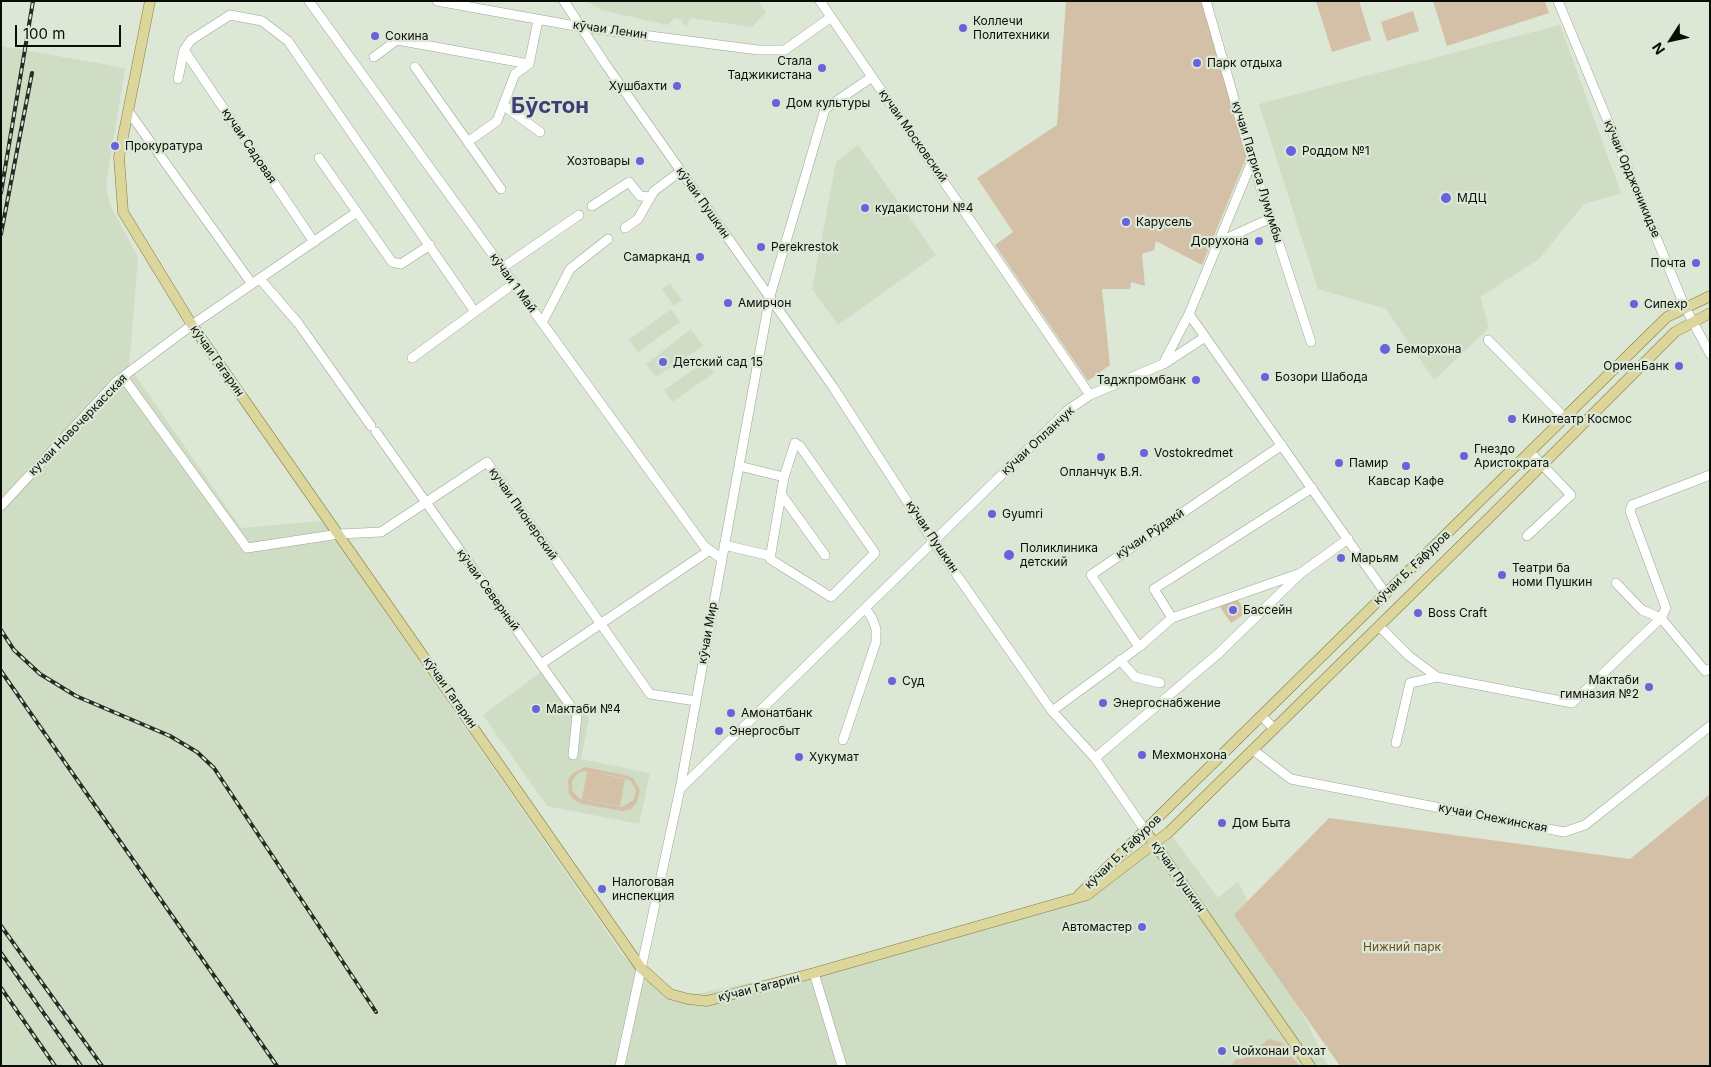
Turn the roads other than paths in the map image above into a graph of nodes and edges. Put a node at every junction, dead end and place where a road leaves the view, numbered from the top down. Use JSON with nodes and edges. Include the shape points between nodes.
{"nodes":[{"id":1,"x":150,"y":1,"type":"edge"},
{"id":2,"x":309,"y":1,"type":"edge"},
{"id":3,"x":437,"y":1,"type":"edge"},
{"id":4,"x":564,"y":1,"type":"edge"},
{"id":5,"x":820,"y":1,"type":"edge"},
{"id":6,"x":1206,"y":1,"type":"edge"},
{"id":7,"x":1558,"y":1,"type":"edge"},
{"id":8,"x":831,"y":17,"type":"junction"},
{"id":9,"x":538,"y":20,"type":"junction"},
{"id":10,"x":582,"y":27,"type":"junction"},
{"id":11,"x":184,"y":50,"type":"junction"},
{"id":12,"x":374,"y":57,"type":"dead end"},
{"id":13,"x":529,"y":64,"type":"junction"},
{"id":14,"x":416,"y":67,"type":"dead end"},
{"id":15,"x":872,"y":77,"type":"junction"},
{"id":16,"x":178,"y":79,"type":"dead end"},
{"id":17,"x":503,"y":105,"type":"junction"},
{"id":18,"x":129,"y":112,"type":"junction"},
{"id":19,"x":540,"y":132,"type":"dead end"},
{"id":20,"x":469,"y":142,"type":"junction"},
{"id":21,"x":319,"y":158,"type":"dead end"},
{"id":22,"x":1252,"y":161,"type":"junction"},
{"id":23,"x":681,"y":171,"type":"junction"},
{"id":24,"x":501,"y":189,"type":"dead end"},
{"id":25,"x":650,"y":196,"type":"junction"},
{"id":26,"x":592,"y":206,"type":"dead end"},
{"id":27,"x":357,"y":212,"type":"junction"},
{"id":28,"x":579,"y":215,"type":"dead end"},
{"id":29,"x":1271,"y":218,"type":"junction"},
{"id":30,"x":625,"y":228,"type":"dead end"},
{"id":31,"x":608,"y":239,"type":"dead end"},
{"id":32,"x":1221,"y":241,"type":"junction"},
{"id":33,"x":314,"y":242,"type":"junction"},
{"id":34,"x":430,"y":245,"type":"junction"},
{"id":35,"x":502,"y":268,"type":"junction"},
{"id":36,"x":260,"y":279,"type":"junction"},
{"id":37,"x":252,"y":284,"type":"junction"},
{"id":38,"x":513,"y":284,"type":"junction"},
{"id":39,"x":770,"y":296,"type":"junction"},
{"id":40,"x":1710,"y":296,"type":"edge"},
{"id":41,"x":1685,"y":307,"type":"junction"},
{"id":42,"x":475,"y":312,"type":"junction"},
{"id":43,"x":1710,"y":312,"type":"edge"},
{"id":44,"x":1190,"y":314,"type":"junction"},
{"id":45,"x":1692,"y":321,"type":"junction"},
{"id":46,"x":542,"y":323,"type":"junction"},
{"id":47,"x":192,"y":325,"type":"junction"},
{"id":48,"x":1205,"y":337,"type":"junction"},
{"id":49,"x":1488,"y":340,"type":"dead end"},
{"id":50,"x":1311,"y":342,"type":"dead end"},
{"id":51,"x":1710,"y":354,"type":"edge"},
{"id":52,"x":412,"y":358,"type":"dead end"},
{"id":53,"x":1163,"y":364,"type":"junction"},
{"id":54,"x":123,"y":376,"type":"junction"},
{"id":55,"x":1090,"y":395,"type":"junction"},
{"id":56,"x":1564,"y":417,"type":"junction"},
{"id":57,"x":1282,"y":445,"type":"junction"},
{"id":58,"x":1530,"y":452,"type":"junction"},
{"id":59,"x":1542,"y":463,"type":"junction"},
{"id":60,"x":739,"y":466,"type":"junction"},
{"id":61,"x":1710,"y":475,"type":"edge"},
{"id":62,"x":784,"y":477,"type":"junction"},
{"id":63,"x":1312,"y":488,"type":"junction"},
{"id":64,"x":781,"y":494,"type":"junction"},
{"id":65,"x":425,"y":503,"type":"junction"},
{"id":66,"x":1,"y":506,"type":"edge"},
{"id":67,"x":339,"y":534,"type":"junction"},
{"id":68,"x":1527,"y":536,"type":"dead end"},
{"id":69,"x":1348,"y":540,"type":"junction"},
{"id":70,"x":933,"y":541,"type":"junction"},
{"id":71,"x":724,"y":544,"type":"junction"},
{"id":72,"x":710,"y":550,"type":"junction"},
{"id":73,"x":825,"y":555,"type":"dead end"},
{"id":74,"x":771,"y":556,"type":"junction"},
{"id":75,"x":722,"y":559,"type":"junction"},
{"id":76,"x":1301,"y":573,"type":"junction"},
{"id":77,"x":1616,"y":583,"type":"dead end"},
{"id":78,"x":1386,"y":594,"type":"junction"},
{"id":79,"x":865,"y":608,"type":"junction"},
{"id":80,"x":1172,"y":618,"type":"junction"},
{"id":81,"x":1660,"y":618,"type":"junction"},
{"id":82,"x":599,"y":624,"type":"junction"},
{"id":83,"x":1380,"y":626,"type":"junction"},
{"id":84,"x":1139,"y":647,"type":"junction"},
{"id":85,"x":1120,"y":660,"type":"junction"},
{"id":86,"x":541,"y":664,"type":"junction"},
{"id":87,"x":1707,"y":670,"type":"edge"},
{"id":88,"x":1437,"y":676,"type":"junction"},
{"id":89,"x":1160,"y":683,"type":"dead end"},
{"id":90,"x":696,"y":701,"type":"junction"},
{"id":91,"x":1052,"y":711,"type":"junction"},
{"id":92,"x":1262,"y":716,"type":"junction"},
{"id":93,"x":1710,"y":726,"type":"edge"},
{"id":94,"x":1274,"y":729,"type":"junction"},
{"id":95,"x":843,"y":740,"type":"dead end"},
{"id":96,"x":1396,"y":743,"type":"dead end"},
{"id":97,"x":1253,"y":750,"type":"junction"},
{"id":98,"x":573,"y":754,"type":"dead end"},
{"id":99,"x":1095,"y":758,"type":"junction"},
{"id":100,"x":680,"y":789,"type":"junction"},
{"id":101,"x":1145,"y":830,"type":"junction"},
{"id":102,"x":1154,"y":843,"type":"junction"},
{"id":103,"x":1077,"y":898,"type":"junction"},
{"id":104,"x":641,"y":968,"type":"junction"},
{"id":105,"x":814,"y":973,"type":"junction"},
{"id":106,"x":620,"y":1066,"type":"edge"},
{"id":107,"x":842,"y":1066,"type":"edge"},
{"id":108,"x":1310,"y":1066,"type":"edge"}],
"edges":[{"from":1,"to":18,"type":"main road","name":"кӯчаи Гагарин"},
{"from":2,"to":35,"type":"street","name":"кӯчаи 1 Май"},
{"from":3,"to":9,"type":"street","name":"кӯчаи Ленин"},
{"from":4,"to":10,"type":"street","name":"кӯчаи Пушкин"},
{"from":5,"to":8,"type":"street","name":"кучаи Московский"},
{"from":6,"to":22,"type":"street","name":"кучаи Патриса Лумумбы"},
{"from":7,"to":41,"type":"street","name":"кӯчаи Орджоникидзе"},
{"from":8,"to":10,"type":"street","name":"кӯчаи Ленин","via":[[785,50],[758,50]]},
{"from":8,"to":15,"type":"street","name":"кучаи Московский"},
{"from":9,"to":10,"type":"street","name":"кӯчаи Ленин"},
{"from":9,"to":13,"type":"street"},
{"from":10,"to":23,"type":"street","name":"кӯчаи Пушкин"},
{"from":11,"to":16,"type":"street"},
{"from":11,"to":33,"type":"street","name":"кучаи Садовая"},
{"from":11,"to":34,"type":"street","via":[[191,40],[230,15],[262,21],[288,41]]},
{"from":12,"to":13,"type":"street","via":[[397,40]]},
{"from":13,"to":17,"type":"street","via":[[515,74]]},
{"from":14,"to":20,"type":"street"},
{"from":15,"to":39,"type":"street","via":[[824,109]]},
{"from":15,"to":55,"type":"street","name":"кучаи Московский"},
{"from":17,"to":19,"type":"street"},
{"from":17,"to":20,"type":"street","via":[[497,121]]},
{"from":18,"to":37,"type":"street"},
{"from":18,"to":47,"type":"main road","name":"кӯчаи Гагарин","via":[[119,157],[123,212]]},
{"from":20,"to":24,"type":"street"},
{"from":21,"to":27,"type":"street"},
{"from":22,"to":29,"type":"street","name":"кучаи Патриса Лумумбы"},
{"from":22,"to":32,"type":"street"},
{"from":23,"to":25,"type":"street"},
{"from":23,"to":39,"type":"street","name":"кӯчаи Пушкин"},
{"from":25,"to":26,"type":"street","via":[[640,196],[629,182]]},
{"from":25,"to":30,"type":"street","via":[[638,219]]},
{"from":27,"to":33,"type":"street","name":"кучаи Новочеркасская"},
{"from":27,"to":34,"type":"street","via":[[397,265]]},
{"from":28,"to":35,"type":"street"},
{"from":29,"to":32,"type":"street"},
{"from":29,"to":50,"type":"street","name":"кучаи Патриса Лумумбы"},
{"from":31,"to":46,"type":"street","via":[[570,269]]},
{"from":32,"to":44,"type":"street"},
{"from":33,"to":36,"type":"street","name":"кучаи Новочеркасская"},
{"from":34,"to":42,"type":"street"},
{"from":35,"to":38,"type":"street","name":"кӯчаи 1 Май"},
{"from":36,"to":37,"type":"street","name":"кучаи Новочеркасская"},
{"from":36,"to":65,"type":"street","name":"кӯчаи Северный","via":[[298,322]]},
{"from":37,"to":47,"type":"street","name":"кучаи Новочеркасская"},
{"from":38,"to":42,"type":"street"},
{"from":38,"to":46,"type":"street","name":"кӯчаи 1 Май"},
{"from":39,"to":60,"type":"street","name":"кӯчаи Мир"},
{"from":39,"to":70,"type":"street","name":"кӯчаи Пушкин","via":[[833,386]]},
{"from":40,"to":41,"type":"main road","name":"кӯчаи Б. Ғафуров"},
{"from":41,"to":45,"type":"street","name":"кӯчаи Орджоникидзе"},
{"from":41,"to":56,"type":"main road","name":"кӯчаи Б. Ғафуров","via":[[1667,318]]},
{"from":42,"to":52,"type":"street"},
{"from":43,"to":45,"type":"main road","name":"кӯчаи Б. Ғафуров"},
{"from":44,"to":48,"type":"street"},
{"from":44,"to":53,"type":"street"},
{"from":45,"to":51,"type":"street","name":"кӯчаи Орджоникидзе"},
{"from":45,"to":59,"type":"main road","name":"кӯчаи Б. Ғафуров","via":[[1675,332]]},
{"from":46,"to":72,"type":"street","name":"кӯчаи 1 Май"},
{"from":47,"to":54,"type":"street","name":"кучаи Новочеркасская"},
{"from":47,"to":67,"type":"main road","name":"кӯчаи Гагарин"},
{"from":48,"to":53,"type":"street","name":"кӯчаи Опланчук"},
{"from":48,"to":57,"type":"street"},
{"from":49,"to":56,"type":"street"},
{"from":53,"to":55,"type":"street","name":"кӯчаи Опланчук"},
{"from":54,"to":66,"type":"street","name":"кучаи Новочеркасская"},
{"from":54,"to":67,"type":"street","name":"кучаи Пионерский","via":[[247,548]]},
{"from":55,"to":70,"type":"street","name":"кӯчаи Опланчук","via":[[1068,410]]},
{"from":56,"to":58,"type":"main road","name":"кӯчаи Б. Ғафуров"},
{"from":57,"to":63,"type":"street"},
{"from":57,"to":84,"type":"street","name":"кӯчаи Рӯдакӣ","via":[[1091,575]]},
{"from":58,"to":59,"type":"street"},
{"from":58,"to":78,"type":"main road","name":"кӯчаи Б. Ғафуров"},
{"from":59,"to":68,"type":"street","via":[[1571,495]]},
{"from":59,"to":83,"type":"main road","name":"кӯчаи Б. Ғафуров"},
{"from":60,"to":62,"type":"street"},
{"from":60,"to":71,"type":"street","name":"кӯчаи Мир"},
{"from":61,"to":81,"type":"street","via":[[1632,505],[1630,511],[1666,608]]},
{"from":62,"to":64,"type":"street"},
{"from":62,"to":74,"type":"street","via":[[795,443],[875,553],[830,597],[770,559]]},
{"from":63,"to":69,"type":"street"},
{"from":63,"to":80,"type":"street","via":[[1154,589]]},
{"from":64,"to":73,"type":"street"},
{"from":64,"to":74,"type":"street"},
{"from":65,"to":67,"type":"street","name":"кучаи Пионерский","via":[[381,532]]},
{"from":65,"to":82,"type":"street","name":"кучаи Пионерский","via":[[487,462]]},
{"from":65,"to":86,"type":"street","name":"кӯчаи Северный"},
{"from":67,"to":104,"type":"main road","name":"кӯчаи Гагарин"},
{"from":69,"to":76,"type":"street"},
{"from":69,"to":78,"type":"street"},
{"from":70,"to":79,"type":"street","name":"кӯчаи Опланчук"},
{"from":70,"to":91,"type":"street","name":"кӯчаи Пушкин"},
{"from":71,"to":74,"type":"street"},
{"from":71,"to":75,"type":"street","name":"кӯчаи Мир"},
{"from":72,"to":75,"type":"street","name":"кӯчаи 1 Май"},
{"from":72,"to":82,"type":"street"},
{"from":75,"to":90,"type":"street","name":"кӯчаи Мир"},
{"from":76,"to":80,"type":"street"},
{"from":76,"to":99,"type":"street","via":[[1219,653]]},
{"from":77,"to":81,"type":"street","via":[[1642,610]]},
{"from":78,"to":92,"type":"main road","name":"кӯчаи Б. Ғафуров"},
{"from":79,"to":95,"type":"street","via":[[876,629],[876,642]]},
{"from":79,"to":100,"type":"street","name":"кӯчаи Опланчук"},
{"from":80,"to":84,"type":"street"},
{"from":81,"to":87,"type":"street"},
{"from":81,"to":88,"type":"street","via":[[1572,703]]},
{"from":82,"to":86,"type":"street"},
{"from":82,"to":90,"type":"street","name":"кучаи Пионерский","via":[[650,694]]},
{"from":83,"to":88,"type":"street","via":[[1409,656]]},
{"from":83,"to":94,"type":"main road","name":"кӯчаи Б. Ғафуров"},
{"from":84,"to":85,"type":"street"},
{"from":85,"to":89,"type":"street","via":[[1135,677]]},
{"from":85,"to":91,"type":"street"},
{"from":86,"to":98,"type":"street","name":"кӯчаи Северный","via":[[577,715]]},
{"from":88,"to":96,"type":"street","via":[[1410,683]]},
{"from":90,"to":100,"type":"street","name":"кӯчаи Мир"},
{"from":91,"to":99,"type":"street","name":"кӯчаи Пушкин"},
{"from":92,"to":94,"type":"street"},
{"from":92,"to":101,"type":"main road","name":"кӯчаи Б. Ғафуров"},
{"from":93,"to":97,"type":"street","name":"кучаи Снежинская","via":[[1585,825],[1564,832],[1291,779]]},
{"from":94,"to":97,"type":"main road","name":"кӯчаи Б. Ғафуров"},
{"from":97,"to":102,"type":"main road","name":"кӯчаи Б. Ғафуров"},
{"from":99,"to":101,"type":"street","name":"кӯчаи Пушкин"},
{"from":100,"to":104,"type":"street","name":"кӯчаи Мир"},
{"from":101,"to":102,"type":"main road","name":"кӯчаи Пушкин"},
{"from":101,"to":103,"type":"main road","name":"кӯчаи Б. Ғафуров"},
{"from":102,"to":103,"type":"main road","name":"кӯчаи Б. Ғафуров","via":[[1087,895]]},
{"from":102,"to":108,"type":"main road","name":"кӯчаи Пушкин"},
{"from":103,"to":105,"type":"main road","name":"кӯчаи Гагарин"},
{"from":104,"to":105,"type":"main road","name":"кӯчаи Гагарин","via":[[670,994],[707,1000]]},
{"from":104,"to":106,"type":"street","name":"кӯчаи Мир"},
{"from":105,"to":107,"type":"street"}]}
